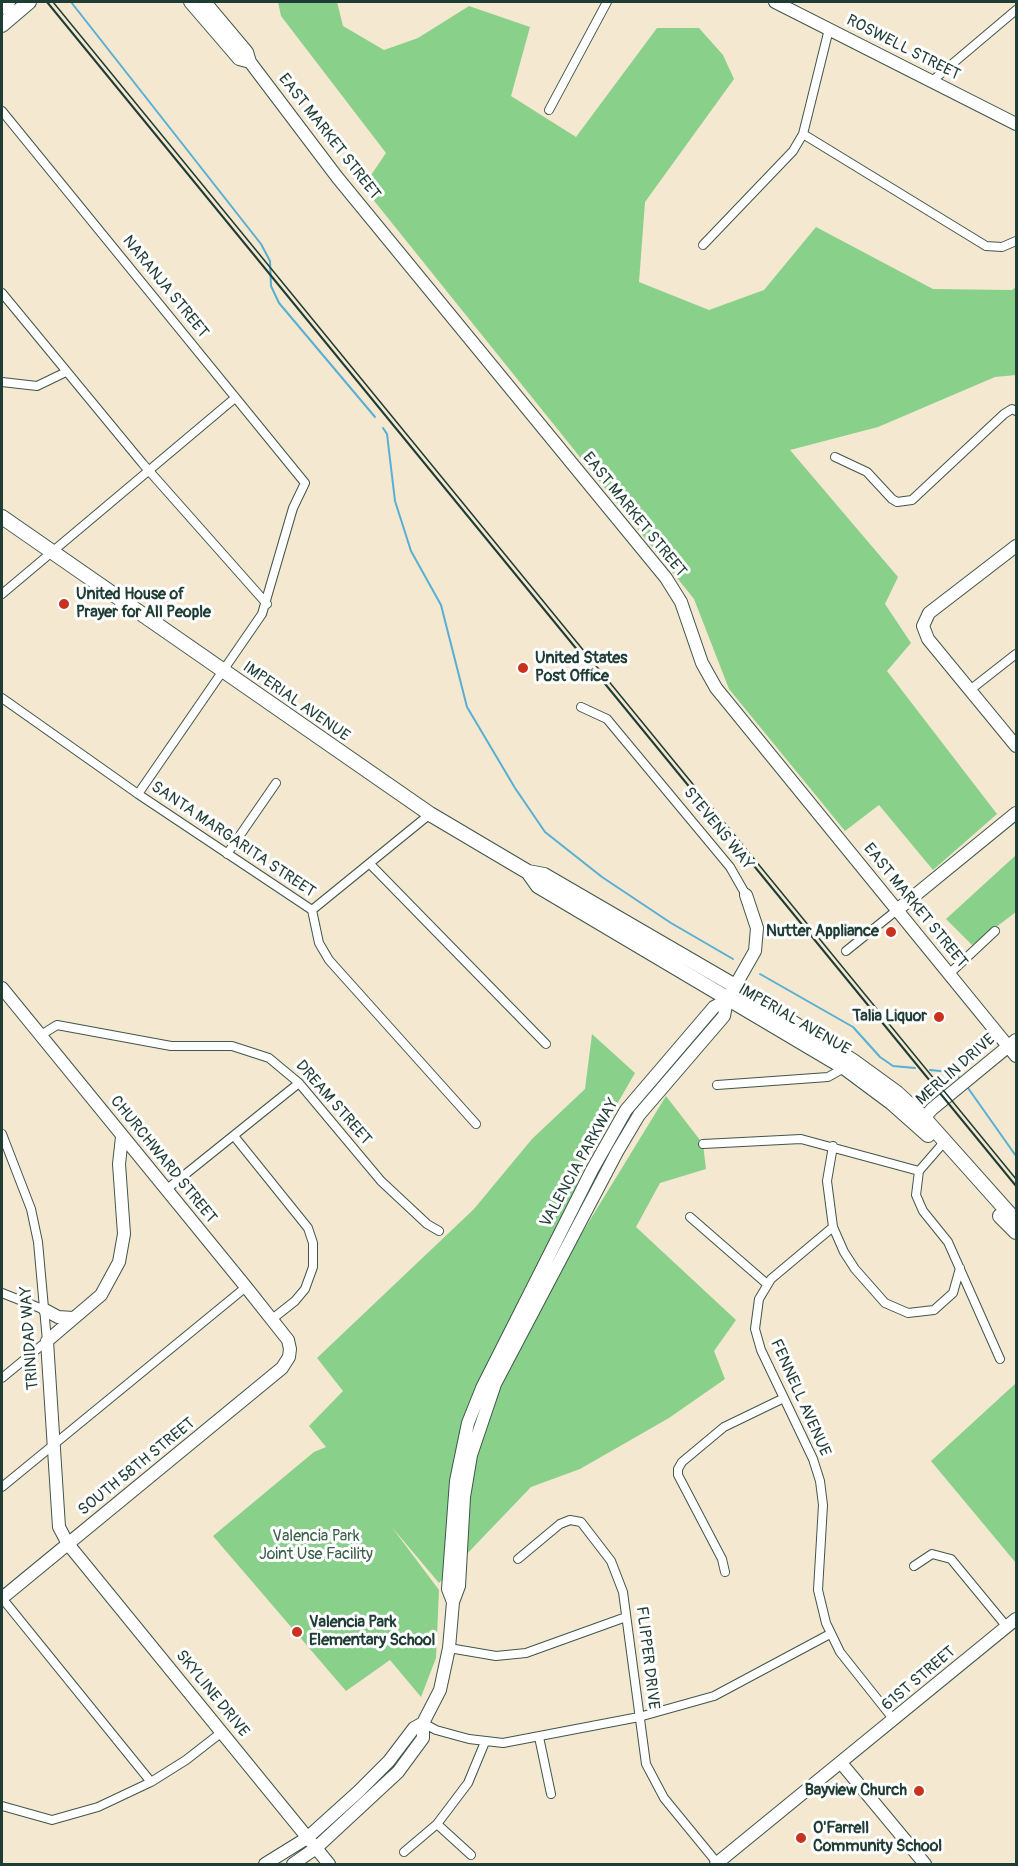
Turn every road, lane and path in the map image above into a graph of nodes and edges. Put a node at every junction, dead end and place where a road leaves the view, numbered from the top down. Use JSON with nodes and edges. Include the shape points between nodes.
{"nodes":[{"id":1,"x":8,"y":2,"type":"edge"},
{"id":2,"x":29,"y":2,"type":"edge"},
{"id":3,"x":190,"y":2,"type":"edge"},
{"id":4,"x":205,"y":2,"type":"edge"},
{"id":5,"x":607,"y":2,"type":"edge"},
{"id":6,"x":775,"y":2,"type":"edge"},
{"id":7,"x":2,"y":7,"type":"edge"},
{"id":8,"x":1017,"y":10,"type":"edge"},
{"id":9,"x":2,"y":25,"type":"edge"},
{"id":10,"x":829,"y":29,"type":"junction"},
{"id":11,"x":249,"y":62,"type":"junction"},
{"id":12,"x":932,"y":81,"type":"junction"},
{"id":13,"x":549,"y":110,"type":"dead end"},
{"id":14,"x":2,"y":111,"type":"edge"},
{"id":15,"x":1017,"y":124,"type":"edge"},
{"id":16,"x":803,"y":134,"type":"junction"},
{"id":17,"x":1017,"y":241,"type":"edge"},
{"id":18,"x":703,"y":245,"type":"dead end"},
{"id":19,"x":2,"y":293,"type":"edge"},
{"id":20,"x":66,"y":372,"type":"junction"},
{"id":21,"x":2,"y":382,"type":"edge"},
{"id":22,"x":235,"y":398,"type":"junction"},
{"id":23,"x":1017,"y":411,"type":"edge"},
{"id":24,"x":835,"y":457,"type":"dead end"},
{"id":25,"x":151,"y":471,"type":"junction"},
{"id":26,"x":2,"y":517,"type":"edge"},
{"id":27,"x":2,"y":525,"type":"edge"},
{"id":28,"x":1017,"y":546,"type":"edge"},
{"id":29,"x":50,"y":553,"type":"junction"},
{"id":30,"x":2,"y":594,"type":"edge"},
{"id":31,"x":267,"y":604,"type":"junction"},
{"id":32,"x":1017,"y":654,"type":"edge"},
{"id":33,"x":223,"y":671,"type":"junction"},
{"id":34,"x":970,"y":690,"type":"junction"},
{"id":35,"x":2,"y":698,"type":"edge"},
{"id":36,"x":581,"y":707,"type":"dead end"},
{"id":37,"x":1017,"y":746,"type":"edge"},
{"id":38,"x":276,"y":783,"type":"dead end"},
{"id":39,"x":138,"y":794,"type":"junction"},
{"id":40,"x":1017,"y":813,"type":"edge"},
{"id":41,"x":430,"y":814,"type":"junction"},
{"id":42,"x":227,"y":854,"type":"junction"},
{"id":43,"x":370,"y":864,"type":"junction"},
{"id":44,"x":528,"y":872,"type":"junction"},
{"id":45,"x":747,"y":895,"type":"joint"},
{"id":46,"x":312,"y":910,"type":"junction"},
{"id":47,"x":897,"y":910,"type":"junction"},
{"id":48,"x":995,"y":931,"type":"dead end"},
{"id":49,"x":846,"y":951,"type":"dead end"},
{"id":50,"x":949,"y":974,"type":"junction"},
{"id":51,"x":735,"y":986,"type":"junction"},
{"id":52,"x":2,"y":987,"type":"edge"},
{"id":53,"x":727,"y":1000,"type":"junction"},
{"id":54,"x":41,"y":1035,"type":"junction"},
{"id":55,"x":546,"y":1044,"type":"dead end"},
{"id":56,"x":1014,"y":1048,"type":"edge"},
{"id":57,"x":849,"y":1065,"type":"junction"},
{"id":58,"x":298,"y":1083,"type":"junction"},
{"id":59,"x":717,"y":1085,"type":"dead end"},
{"id":60,"x":921,"y":1122,"type":"junction"},
{"id":61,"x":476,"y":1124,"type":"dead end"},
{"id":62,"x":2,"y":1134,"type":"edge"},
{"id":63,"x":234,"y":1136,"type":"junction"},
{"id":64,"x":122,"y":1137,"type":"junction"},
{"id":65,"x":703,"y":1144,"type":"dead end"},
{"id":66,"x":942,"y":1144,"type":"junction"},
{"id":67,"x":833,"y":1146,"type":"junction"},
{"id":68,"x":919,"y":1170,"type":"junction"},
{"id":69,"x":167,"y":1189,"type":"junction"},
{"id":70,"x":690,"y":1217,"type":"dead end"},
{"id":71,"x":1017,"y":1221,"type":"edge"},
{"id":72,"x":833,"y":1227,"type":"junction"},
{"id":73,"x":439,"y":1231,"type":"dead end"},
{"id":74,"x":1017,"y":1232,"type":"edge"},
{"id":75,"x":960,"y":1268,"type":"junction"},
{"id":76,"x":767,"y":1284,"type":"junction"},
{"id":77,"x":246,"y":1287,"type":"junction"},
{"id":78,"x":2,"y":1293,"type":"edge"},
{"id":79,"x":45,"y":1310,"type":"junction"},
{"id":80,"x":73,"y":1318,"type":"junction"},
{"id":81,"x":271,"y":1320,"type":"junction"},
{"id":82,"x":47,"y":1341,"type":"junction"},
{"id":83,"x":289,"y":1357,"type":"joint"},
{"id":84,"x":1000,"y":1359,"type":"dead end"},
{"id":85,"x":2,"y":1378,"type":"edge"},
{"id":86,"x":784,"y":1398,"type":"junction"},
{"id":87,"x":53,"y":1444,"type":"junction"},
{"id":88,"x":2,"y":1487,"type":"edge"},
{"id":89,"x":68,"y":1544,"type":"junction"},
{"id":90,"x":518,"y":1559,"type":"dead end"},
{"id":91,"x":914,"y":1566,"type":"dead end"},
{"id":92,"x":725,"y":1572,"type":"dead end"},
{"id":93,"x":2,"y":1598,"type":"edge"},
{"id":94,"x":626,"y":1617,"type":"junction"},
{"id":95,"x":1012,"y":1622,"type":"edge"},
{"id":96,"x":830,"y":1634,"type":"junction"},
{"id":97,"x":449,"y":1648,"type":"junction"},
{"id":98,"x":639,"y":1717,"type":"junction"},
{"id":99,"x":894,"y":1720,"type":"junction"},
{"id":100,"x":423,"y":1723,"type":"junction"},
{"id":101,"x":222,"y":1732,"type":"junction"},
{"id":102,"x":539,"y":1737,"type":"junction"},
{"id":103,"x":485,"y":1742,"type":"junction"},
{"id":104,"x":842,"y":1764,"type":"junction"},
{"id":105,"x":151,"y":1782,"type":"junction"},
{"id":106,"x":551,"y":1794,"type":"dead end"},
{"id":107,"x":2,"y":1806,"type":"edge"},
{"id":108,"x":437,"y":1824,"type":"junction"},
{"id":109,"x":307,"y":1838,"type":"junction"},
{"id":110,"x":316,"y":1848,"type":"junction"},
{"id":111,"x":404,"y":1852,"type":"dead end"},
{"id":112,"x":471,"y":1855,"type":"dead end"},
{"id":113,"x":265,"y":1864,"type":"edge"},
{"id":114,"x":293,"y":1864,"type":"edge"},
{"id":115,"x":329,"y":1864,"type":"edge"},
{"id":116,"x":717,"y":1864,"type":"edge"},
{"id":117,"x":925,"y":1864,"type":"edge"}],
"edges":[{"from":1,"to":7,"type":"main road"},
{"from":2,"to":9,"type":"main road"},
{"from":3,"to":11,"type":"street","name":"EAST MARKET STREET","via":[[239,59]]},
{"from":4,"to":11,"type":"street","name":"EAST MARKET STREET","via":[[247,52]]},
{"from":5,"to":13,"type":"street"},
{"from":6,"to":10,"type":"street","name":"ROSWELL STREET"},
{"from":8,"to":12,"type":"street"},
{"from":10,"to":12,"type":"street","name":"ROSWELL STREET"},
{"from":10,"to":16,"type":"street"},
{"from":11,"to":47,"type":"street","name":"EAST MARKET STREET","via":[[337,177],[666,578],[681,602],[702,663],[716,688]]},
{"from":12,"to":15,"type":"street","name":"ROSWELL STREET"},
{"from":14,"to":22,"type":"street","name":"NARANJA STREET"},
{"from":16,"to":17,"type":"street","via":[[986,246],[1002,247]]},
{"from":16,"to":18,"type":"street","via":[[792,152]]},
{"from":19,"to":20,"type":"street"},
{"from":20,"to":21,"type":"street","via":[[37,386]]},
{"from":20,"to":25,"type":"street"},
{"from":22,"to":25,"type":"street"},
{"from":22,"to":31,"type":"street","name":"NARANJA STREET","via":[[305,483],[293,508]]},
{"from":23,"to":24,"type":"street","via":[[1012,409],[1004,414],[912,500],[897,502],[867,472]]},
{"from":25,"to":29,"type":"street"},
{"from":25,"to":31,"type":"street"},
{"from":26,"to":29,"type":"main road","name":"IMPERIAL AVENUE"},
{"from":27,"to":29,"type":"main road","name":"IMPERIAL AVENUE"},
{"from":28,"to":34,"type":"street","via":[[929,613],[923,629]]},
{"from":29,"to":30,"type":"street"},
{"from":29,"to":33,"type":"main road","name":"IMPERIAL AVENUE"},
{"from":31,"to":33,"type":"street"},
{"from":32,"to":34,"type":"street"},
{"from":33,"to":39,"type":"street"},
{"from":33,"to":41,"type":"main road","name":"IMPERIAL AVENUE"},
{"from":34,"to":37,"type":"street"},
{"from":35,"to":39,"type":"street","name":"SANTA MARGARITA STREET"},
{"from":36,"to":45,"type":"street","name":"STEVENS WAY","via":[[607,719],[730,867]]},
{"from":38,"to":42,"type":"street"},
{"from":39,"to":42,"type":"street","name":"SANTA MARGARITA STREET"},
{"from":40,"to":47,"type":"street"},
{"from":41,"to":43,"type":"street"},
{"from":41,"to":44,"type":"main road","name":"IMPERIAL AVENUE"},
{"from":42,"to":46,"type":"street","name":"SANTA MARGARITA STREET"},
{"from":43,"to":46,"type":"street"},
{"from":43,"to":55,"type":"street"},
{"from":44,"to":51,"type":"main road","name":"IMPERIAL AVENUE","via":[[544,875]]},
{"from":44,"to":53,"type":"main road","name":"IMPERIAL AVENUE","via":[[538,886]]},
{"from":45,"to":51,"type":"street","name":"STEVENS WAY","via":[[757,928],[755,951]]},
{"from":46,"to":61,"type":"street","name":"SANTA MARGARITA STREET","via":[[319,943],[329,960]]},
{"from":47,"to":49,"type":"street"},
{"from":47,"to":50,"type":"street","name":"EAST MARKET STREET"},
{"from":48,"to":50,"type":"street"},
{"from":50,"to":56,"type":"street","name":"EAST MARKET STREET"},
{"from":51,"to":53,"type":"street","name":"STEVENS WAY"},
{"from":51,"to":57,"type":"main road","name":"IMPERIAL AVENUE"},
{"from":52,"to":54,"type":"street","name":"CHURCHWARD STREET"},
{"from":53,"to":57,"type":"main road","name":"IMPERIAL AVENUE"},
{"from":53,"to":97,"type":"street","name":"VALENCIA PARKWAY","via":[[714,1007],[626,1110],[482,1388],[468,1422],[456,1481],[448,1589],[453,1602]]},
{"from":54,"to":58,"type":"street","name":"DREAM STREET","via":[[57,1025],[171,1046],[232,1046],[269,1058]]},
{"from":54,"to":64,"type":"street","name":"CHURCHWARD STREET"},
{"from":56,"to":60,"type":"street","name":"MERLIN DRIVE","via":[[932,1109]]},
{"from":57,"to":59,"type":"street","via":[[828,1077]]},
{"from":57,"to":60,"type":"main road","name":"IMPERIAL AVENUE","via":[[897,1093]]},
{"from":58,"to":63,"type":"street"},
{"from":58,"to":73,"type":"street","name":"DREAM STREET","via":[[381,1182]]},
{"from":60,"to":66,"type":"main road","name":"IMPERIAL AVENUE"},
{"from":62,"to":79,"type":"street","name":"TRINIDAD WAY","via":[[31,1209]]},
{"from":63,"to":69,"type":"street"},
{"from":63,"to":81,"type":"street","via":[[308,1228],[313,1243],[313,1267],[305,1289]]},
{"from":64,"to":69,"type":"street","name":"CHURCHWARD STREET"},
{"from":64,"to":80,"type":"street","via":[[122,1253],[107,1287]]},
{"from":65,"to":67,"type":"street","via":[[801,1139]]},
{"from":66,"to":68,"type":"street"},
{"from":66,"to":71,"type":"main road","name":"IMPERIAL AVENUE"},
{"from":66,"to":74,"type":"main road","name":"IMPERIAL AVENUE"},
{"from":67,"to":68,"type":"street"},
{"from":67,"to":72,"type":"street","via":[[827,1181]]},
{"from":68,"to":75,"type":"street","via":[[917,1201],[948,1242]]},
{"from":69,"to":77,"type":"street","name":"CHURCHWARD STREET"},
{"from":70,"to":76,"type":"street"},
{"from":72,"to":75,"type":"street","via":[[855,1269],[885,1303],[902,1312],[927,1312],[945,1302],[956,1287]]},
{"from":72,"to":76,"type":"street"},
{"from":75,"to":84,"type":"street"},
{"from":76,"to":86,"type":"street","name":"FENNELL AVENUE","via":[[755,1316],[758,1342]]},
{"from":77,"to":81,"type":"street","name":"CHURCHWARD STREET"},
{"from":77,"to":87,"type":"street"},
{"from":78,"to":79,"type":"street"},
{"from":79,"to":80,"type":"street","via":[[58,1317]]},
{"from":79,"to":82,"type":"street","name":"TRINIDAD WAY"},
{"from":80,"to":82,"type":"street"},
{"from":81,"to":83,"type":"street","name":"CHURCHWARD STREET","via":[[288,1340]]},
{"from":82,"to":85,"type":"street"},
{"from":82,"to":87,"type":"street","name":"TRINIDAD WAY"},
{"from":83,"to":89,"type":"street","name":"SOUTH 58TH STREET","via":[[282,1368]]},
{"from":86,"to":92,"type":"street","via":[[724,1427],[678,1468]]},
{"from":86,"to":96,"type":"street","name":"FENNELL AVENUE","via":[[820,1481],[823,1505],[818,1590]]},
{"from":87,"to":88,"type":"street"},
{"from":87,"to":89,"type":"street","name":"TRINIDAD WAY","via":[[59,1527]]},
{"from":89,"to":93,"type":"street","name":"SOUTH 58TH STREET"},
{"from":89,"to":101,"type":"street","name":"SKYLINE DRIVE"},
{"from":90,"to":94,"type":"street","name":"FLIPPER DRIVE","via":[[560,1524],[570,1520],[581,1522],[619,1576]]},
{"from":91,"to":95,"type":"street","via":[[932,1554],[951,1559]]},
{"from":93,"to":105,"type":"street"},
{"from":94,"to":97,"type":"street","via":[[526,1653],[496,1656]]},
{"from":94,"to":98,"type":"street","name":"FLIPPER DRIVE"},
{"from":95,"to":99,"type":"street","name":"61ST STREET"},
{"from":96,"to":98,"type":"street","via":[[714,1696]]},
{"from":96,"to":99,"type":"street","name":"FENNELL AVENUE"},
{"from":97,"to":100,"type":"street","name":"VALENCIA PARKWAY","via":[[440,1690]]},
{"from":98,"to":102,"type":"street"},
{"from":98,"to":116,"type":"street","name":"FLIPPER DRIVE","via":[[652,1779]]},
{"from":99,"to":104,"type":"street","name":"61ST STREET"},
{"from":100,"to":103,"type":"street"},
{"from":100,"to":109,"type":"street","name":"VALENCIA PARKWAY","via":[[414,1728],[358,1792]]},
{"from":100,"to":110,"type":"street","name":"VALENCIA PARKWAY","via":[[423,1738],[398,1772]]},
{"from":101,"to":105,"type":"street"},
{"from":101,"to":109,"type":"street","name":"SKYLINE DRIVE"},
{"from":102,"to":103,"type":"street"},
{"from":102,"to":106,"type":"street"},
{"from":103,"to":108,"type":"street","via":[[468,1783]]},
{"from":104,"to":116,"type":"street","name":"61ST STREET"},
{"from":104,"to":117,"type":"street"},
{"from":105,"to":107,"type":"street","via":[[98,1807],[52,1820]]},
{"from":108,"to":111,"type":"street"},
{"from":108,"to":112,"type":"street"},
{"from":109,"to":110,"type":"street","name":"SKYLINE DRIVE"},
{"from":109,"to":113,"type":"street","name":"VALENCIA PARKWAY"},
{"from":110,"to":114,"type":"street","name":"VALENCIA PARKWAY"},
{"from":110,"to":115,"type":"street","name":"SKYLINE DRIVE"}]}
